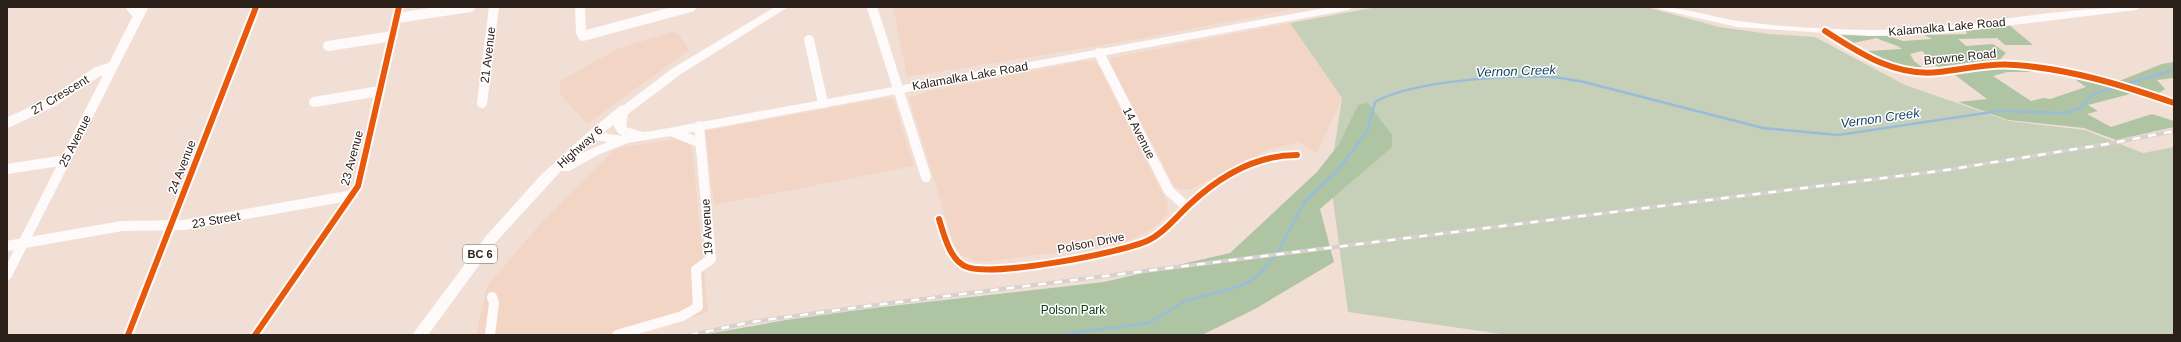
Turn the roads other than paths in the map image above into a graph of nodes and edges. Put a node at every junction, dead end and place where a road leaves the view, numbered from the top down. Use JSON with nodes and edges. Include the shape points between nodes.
{"nodes":[{"id":1,"x":131,"y":7,"type":"edge"},
{"id":2,"x":256,"y":7,"type":"edge"},
{"id":3,"x":399,"y":7,"type":"edge"},
{"id":4,"x":470,"y":7,"type":"edge"},
{"id":5,"x":494,"y":7,"type":"edge"},
{"id":6,"x":580,"y":7,"type":"edge"},
{"id":7,"x":691,"y":7,"type":"edge"},
{"id":8,"x":783,"y":7,"type":"edge"},
{"id":9,"x":872,"y":7,"type":"edge"},
{"id":10,"x":1663,"y":7,"type":"edge"},
{"id":11,"x":2136,"y":7,"type":"edge"},
{"id":12,"x":1341,"y":8,"type":"edge"},
{"id":13,"x":142,"y":10,"type":"edge"},
{"id":14,"x":657,"y":11,"type":"edge"},
{"id":15,"x":397,"y":18,"type":"junction"},
{"id":16,"x":1825,"y":31,"type":"junction"},
{"id":17,"x":392,"y":36,"type":"junction"},
{"id":18,"x":809,"y":40,"type":"dead end"},
{"id":19,"x":328,"y":46,"type":"dead end"},
{"id":20,"x":1099,"y":53,"type":"junction"},
{"id":21,"x":112,"y":67,"type":"junction"},
{"id":22,"x":899,"y":89,"type":"junction"},
{"id":23,"x":380,"y":91,"type":"junction"},
{"id":24,"x":314,"y":102,"type":"dead end"},
{"id":25,"x":823,"y":103,"type":"junction"},
{"id":26,"x":2174,"y":103,"type":"edge"},
{"id":27,"x":482,"y":104,"type":"dead end"},
{"id":28,"x":624,"y":110,"type":"junction"},
{"id":29,"x":7,"y":123,"type":"edge"},
{"id":30,"x":699,"y":126,"type":"junction"},
{"id":31,"x":668,"y":132,"type":"junction"},
{"id":32,"x":652,"y":135,"type":"junction"},
{"id":33,"x":591,"y":136,"type":"junction"},
{"id":34,"x":700,"y":144,"type":"junction"},
{"id":35,"x":1297,"y":155,"type":"dead end"},
{"id":36,"x":66,"y":160,"type":"junction"},
{"id":37,"x":7,"y":169,"type":"edge"},
{"id":38,"x":926,"y":177,"type":"dead end"},
{"id":39,"x":546,"y":178,"type":"junction"},
{"id":40,"x":353,"y":195,"type":"junction"},
{"id":41,"x":1187,"y":207,"type":"junction"},
{"id":42,"x":939,"y":219,"type":"dead end"},
{"id":43,"x":169,"y":226,"type":"junction"},
{"id":44,"x":23,"y":243,"type":"junction"},
{"id":45,"x":7,"y":246,"type":"edge"},
{"id":46,"x":7,"y":276,"type":"edge"},
{"id":47,"x":492,"y":297,"type":"dead end"},
{"id":48,"x":128,"y":335,"type":"edge"},
{"id":49,"x":254,"y":335,"type":"edge"},
{"id":50,"x":420,"y":335,"type":"edge"},
{"id":51,"x":490,"y":335,"type":"edge"},
{"id":52,"x":617,"y":335,"type":"edge"}],
"edges":[{"from":1,"to":13,"type":"street","via":[[135,12]]},
{"from":2,"to":43,"type":"street","name":"24 Avenue","via":[[177,213]]},
{"from":3,"to":15,"type":"street","name":"23 Avenue"},
{"from":4,"to":15,"type":"street"},
{"from":5,"to":27,"type":"street","name":"21 Avenue"},
{"from":6,"to":14,"type":"street","via":[[583,36]]},
{"from":7,"to":14,"type":"street"},
{"from":8,"to":28,"type":"main road","name":"Highway 6","number":"BC 6","via":[[706,52]]},
{"from":9,"to":22,"type":"street"},
{"from":10,"to":16,"type":"main road","name":"Kalamalka Lake Road","via":[[1737,24]]},
{"from":11,"to":16,"type":"main road","name":"Kalamalka Lake Road","via":[[1939,31]]},
{"from":12,"to":20,"type":"main road","name":"Kalamalka Lake Road"},
{"from":13,"to":21,"type":"street","name":"25 Avenue"},
{"from":15,"to":17,"type":"street","name":"23 Avenue"},
{"from":16,"to":26,"type":"street","name":"Browne Road","via":[[1876,63],[1902,71],[1927,73],[1988,64],[2016,65],[2104,80]]},
{"from":17,"to":19,"type":"street"},
{"from":17,"to":23,"type":"street","name":"23 Avenue"},
{"from":18,"to":25,"type":"street"},
{"from":20,"to":22,"type":"main road","name":"Kalamalka Lake Road"},
{"from":20,"to":41,"type":"street","name":"14 Avenue","via":[[1169,191]]},
{"from":21,"to":29,"type":"street","name":"27 Crescent","via":[[98,72],[52,102]]},
{"from":21,"to":36,"type":"street","name":"25 Avenue"},
{"from":22,"to":25,"type":"main road","name":"Kalamalka Lake Road"},
{"from":22,"to":38,"type":"street"},
{"from":23,"to":24,"type":"street"},
{"from":23,"to":40,"type":"street","name":"23 Avenue","via":[[358,186]]},
{"from":25,"to":30,"type":"main road","name":"Kalamalka Lake Road"},
{"from":28,"to":32,"type":"main road","via":[[619,120],[621,130],[627,133]]},
{"from":28,"to":33,"type":"main road","name":"Highway 6","number":"BC 6"},
{"from":30,"to":31,"type":"main road","name":"Kalamalka Lake Road"},
{"from":30,"to":34,"type":"street","name":"19 Avenue"},
{"from":31,"to":32,"type":"main road","name":"Kalamalka Lake Road"},
{"from":31,"to":34,"type":"main road"},
{"from":32,"to":33,"type":"main road","name":"Kalamalka Lake Road","via":[[617,140]]},
{"from":32,"to":39,"type":"main road","via":[[595,151]]},
{"from":33,"to":39,"type":"main road","name":"Highway 6","number":"BC 6"},
{"from":34,"to":52,"type":"street","name":"19 Avenue","via":[[711,259],[696,270],[698,307],[682,316]]},
{"from":35,"to":41,"type":"street","name":"Polson Drive","via":[[1272,156],[1254,162],[1229,175]]},
{"from":36,"to":37,"type":"street"},
{"from":36,"to":44,"type":"street","name":"25 Avenue"},
{"from":39,"to":50,"type":"main road","name":"Highway 6","number":"BC 6","via":[[491,238]]},
{"from":40,"to":43,"type":"street","name":"23 Street"},
{"from":40,"to":49,"type":"street","name":"23 Avenue"},
{"from":41,"to":42,"type":"street","name":"Polson Drive","via":[[1165,229],[1148,240],[1128,248],[1089,257],[988,270],[968,268],[954,257],[945,240]]},
{"from":43,"to":44,"type":"street","name":"23 Street","via":[[122,226]]},
{"from":43,"to":48,"type":"street","name":"24 Avenue"},
{"from":44,"to":45,"type":"street","name":"23 Street"},
{"from":44,"to":46,"type":"street","name":"25 Avenue"},
{"from":47,"to":51,"type":"street","via":[[494,303]]}]}
